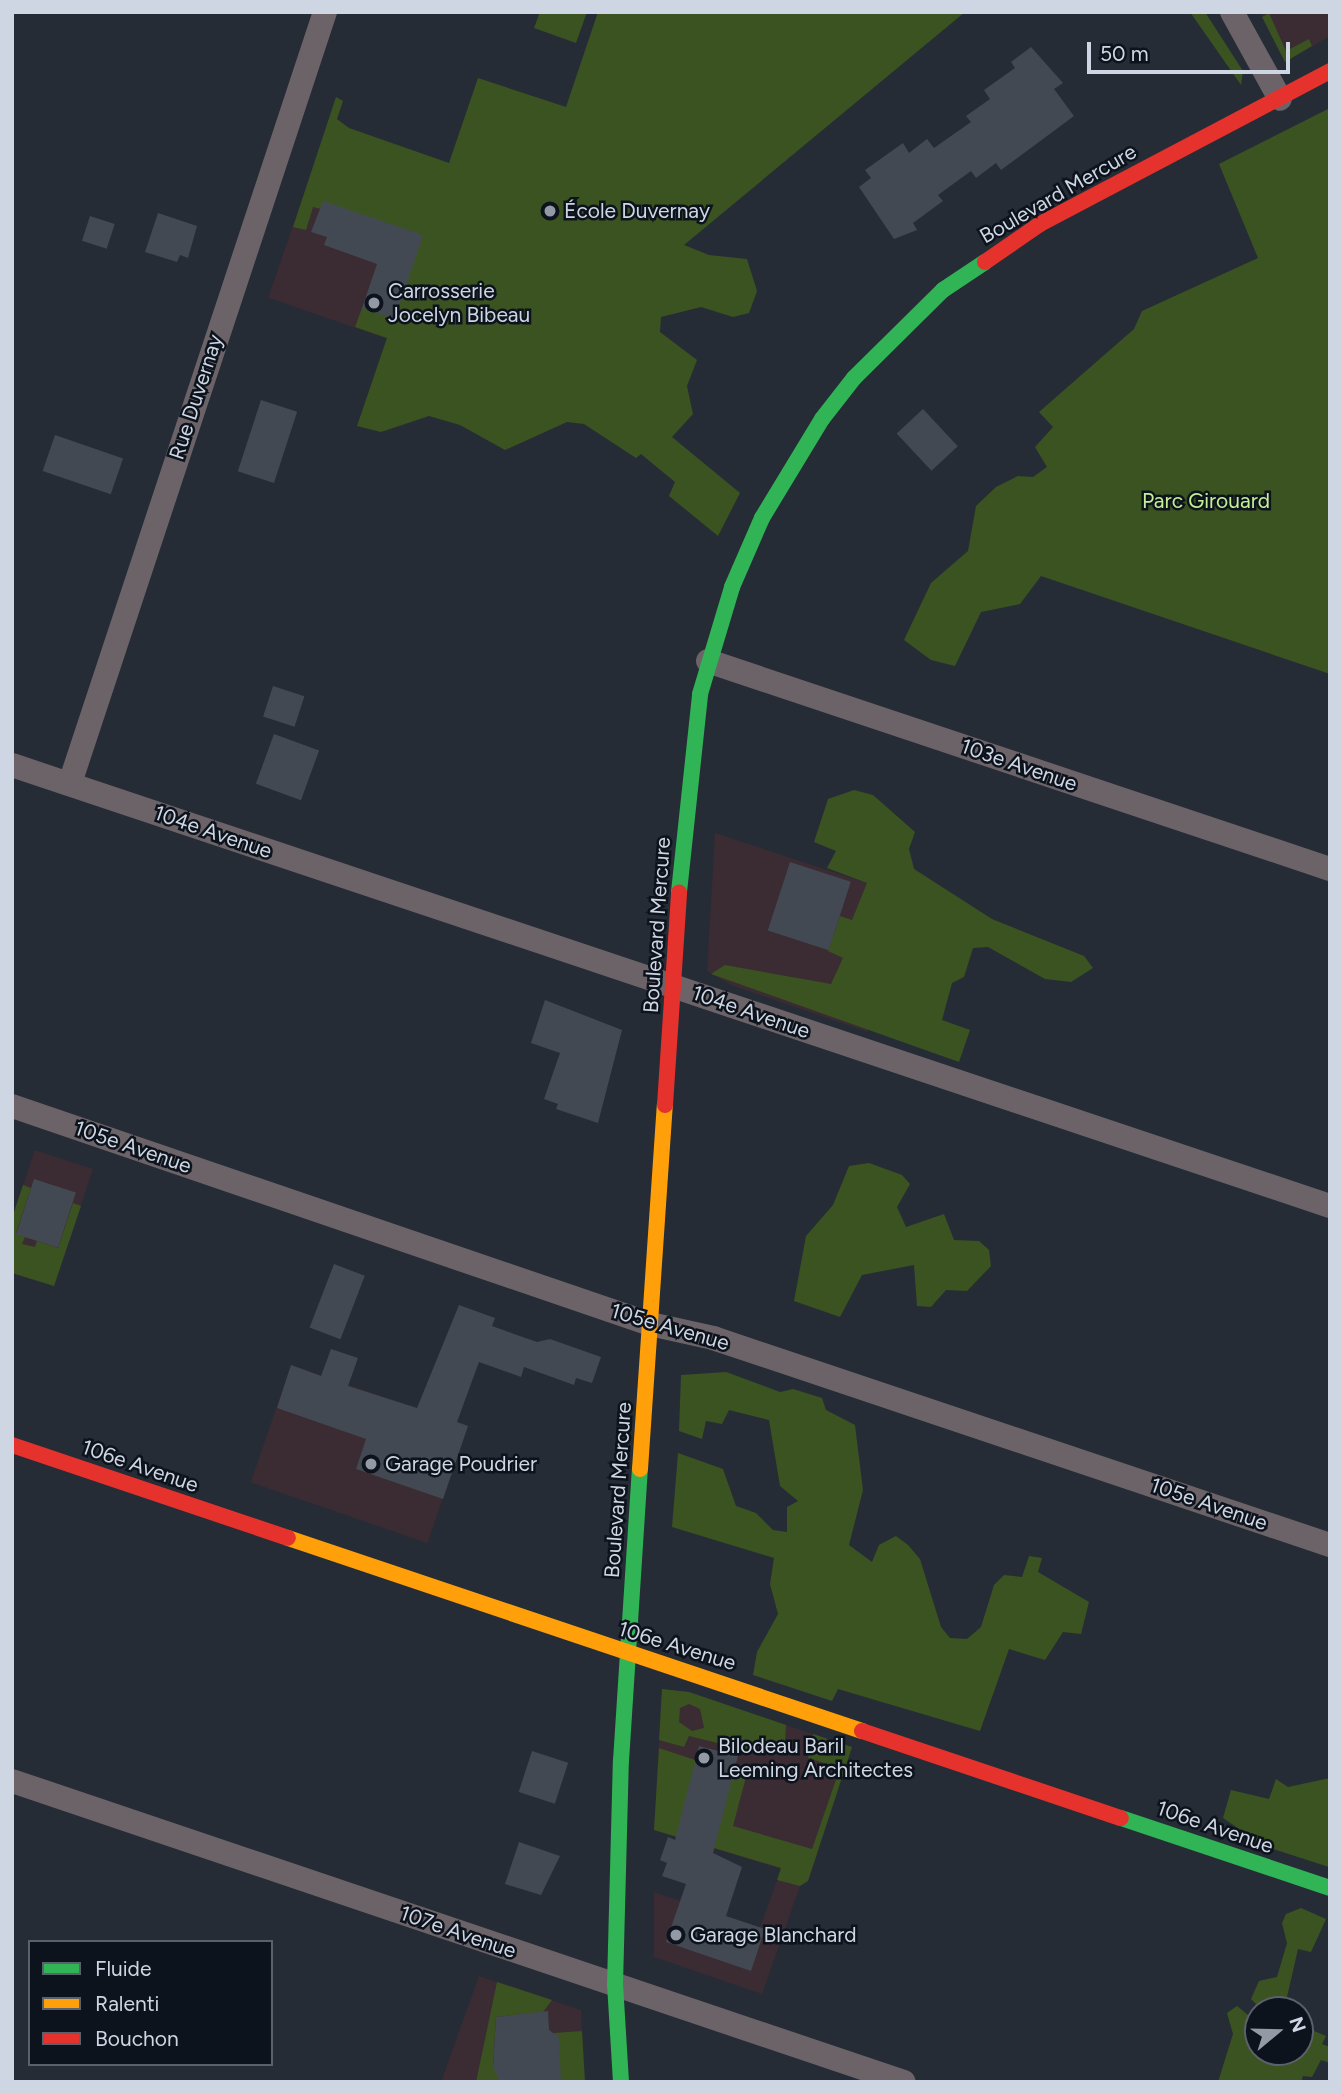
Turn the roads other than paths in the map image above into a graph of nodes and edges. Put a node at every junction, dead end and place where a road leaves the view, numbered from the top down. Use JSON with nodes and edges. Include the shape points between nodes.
{"nodes":[{"id":1,"x":325,"y":12,"type":"edge"},
{"id":2,"x":1232,"y":12,"type":"edge"},
{"id":3,"x":1330,"y":72,"type":"edge"},
{"id":4,"x":1280,"y":99,"type":"junction"},
{"id":5,"x":708,"y":661,"type":"junction"},
{"id":6,"x":12,"y":765,"type":"edge"},
{"id":7,"x":70,"y":783,"type":"junction"},
{"id":8,"x":1330,"y":869,"type":"edge"},
{"id":9,"x":673,"y":986,"type":"junction"},
{"id":10,"x":12,"y":1106,"type":"edge"},
{"id":11,"x":1330,"y":1206,"type":"edge"},
{"id":12,"x":650,"y":1324,"type":"junction"},
{"id":13,"x":12,"y":1445,"type":"edge"},
{"id":14,"x":1330,"y":1545,"type":"edge"},
{"id":15,"x":628,"y":1652,"type":"junction"},
{"id":16,"x":12,"y":1781,"type":"edge"},
{"id":17,"x":1330,"y":1888,"type":"edge"},
{"id":18,"x":615,"y":1985,"type":"junction"},
{"id":19,"x":621,"y":2082,"type":"edge"},
{"id":20,"x":904,"y":2082,"type":"edge"}],
"edges":[{"from":1,"to":7,"type":"street","name":"Rue Duvernay"},
{"from":2,"to":4,"type":"street"},
{"from":3,"to":4,"type":"street","name":"Boulevard Mercure"},
{"from":4,"to":5,"type":"street","name":"Boulevard Mercure","via":[[1029,230],[976,265],[914,317],[854,378],[804,444],[747,549]]},
{"from":5,"to":8,"type":"street","name":"103e Avenue"},
{"from":5,"to":9,"type":"street","name":"Boulevard Mercure","via":[[689,786]]},
{"from":6,"to":7,"type":"street","name":"104e Avenue"},
{"from":7,"to":9,"type":"street","name":"104e Avenue"},
{"from":9,"to":11,"type":"street","name":"104e Avenue"},
{"from":9,"to":12,"type":"street","name":"Boulevard Mercure"},
{"from":10,"to":12,"type":"street","name":"105e Avenue"},
{"from":12,"to":14,"type":"street","name":"105e Avenue","via":[[713,1338]]},
{"from":12,"to":15,"type":"street","name":"Boulevard Mercure"},
{"from":13,"to":15,"type":"street","name":"106e Avenue"},
{"from":15,"to":17,"type":"street","name":"106e Avenue"},
{"from":15,"to":18,"type":"street","name":"Boulevard Mercure"},
{"from":16,"to":18,"type":"street","name":"107e Avenue"},
{"from":18,"to":19,"type":"street","name":"Boulevard Mercure"},
{"from":18,"to":20,"type":"street","name":"107e Avenue"}]}
